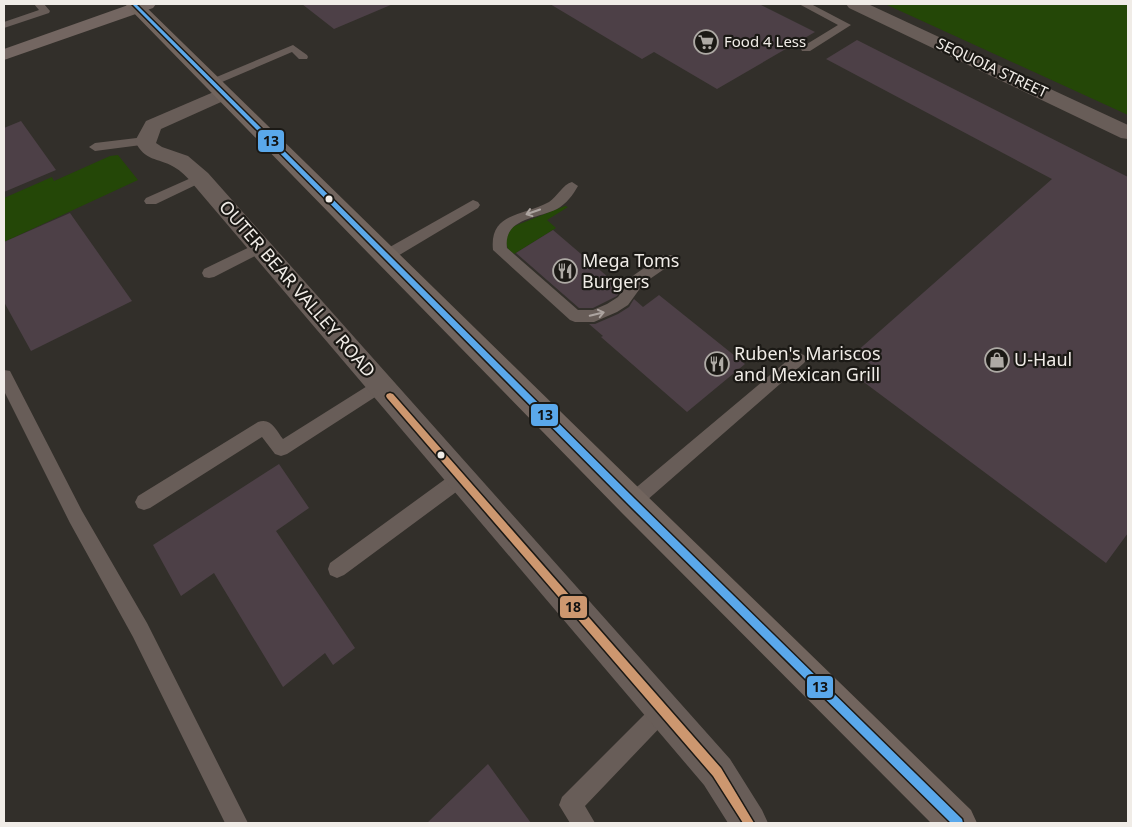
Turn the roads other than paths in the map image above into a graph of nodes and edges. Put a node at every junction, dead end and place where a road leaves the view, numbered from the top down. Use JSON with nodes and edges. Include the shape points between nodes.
{"nodes":[{"id":1,"x":39,"y":4,"type":"edge"},
{"id":2,"x":804,"y":4,"type":"edge"},
{"id":3,"x":856,"y":4,"type":"edge"},
{"id":4,"x":139,"y":5,"type":"edge"},
{"id":5,"x":4,"y":25,"type":"edge"},
{"id":6,"x":806,"y":50,"type":"dead end"},
{"id":7,"x":4,"y":55,"type":"edge"},
{"id":8,"x":303,"y":57,"type":"dead end"},
{"id":9,"x":217,"y":88,"type":"junction"},
{"id":10,"x":1128,"y":133,"type":"edge"},
{"id":11,"x":145,"y":141,"type":"junction"},
{"id":12,"x":94,"y":147,"type":"dead end"},
{"id":13,"x":200,"y":178,"type":"junction"},
{"id":14,"x":572,"y":186,"type":"dead end"},
{"id":15,"x":151,"y":201,"type":"dead end"},
{"id":16,"x":472,"y":205,"type":"dead end"},
{"id":17,"x":260,"y":247,"type":"junction"},
{"id":18,"x":386,"y":256,"type":"junction"},
{"id":19,"x":668,"y":259,"type":"dead end"},
{"id":20,"x":209,"y":273,"type":"dead end"},
{"id":21,"x":800,"y":359,"type":"dead end"},
{"id":22,"x":4,"y":376,"type":"edge"},
{"id":23,"x":380,"y":385,"type":"junction"},
{"id":24,"x":461,"y":478,"type":"junction"},
{"id":25,"x":144,"y":502,"type":"dead end"},
{"id":26,"x":632,"y":502,"type":"junction"},
{"id":27,"x":337,"y":569,"type":"dead end"},
{"id":28,"x":663,"y":710,"type":"junction"},
{"id":29,"x":237,"y":823,"type":"edge"},
{"id":30,"x":584,"y":823,"type":"edge"},
{"id":31,"x":749,"y":823,"type":"edge"},
{"id":32,"x":958,"y":823,"type":"edge"}],
"edges":[{"from":1,"to":5,"type":"lane","via":[[45,11]]},
{"from":2,"to":6,"type":"lane","via":[[846,25]]},
{"from":3,"to":10,"type":"street","name":"SEQUOIA STREET"},
{"from":4,"to":7,"type":"street"},
{"from":4,"to":9,"type":"main road"},
{"from":8,"to":9,"type":"lane","via":[[293,48]]},
{"from":9,"to":11,"type":"street","via":[[153,125]]},
{"from":9,"to":18,"type":"main road"},
{"from":11,"to":12,"type":"lane"},
{"from":11,"to":13,"type":"street","name":"OUTER BEAR VALLEY ROAD","via":[[150,150],[180,160]]},
{"from":13,"to":15,"type":"lane"},
{"from":13,"to":17,"type":"street","name":"OUTER BEAR VALLEY ROAD"},
{"from":14,"to":19,"type":"lane","one_way":true,"via":[[553,205],[510,221],[498,239],[500,250],[575,316],[594,316],[612,308],[623,301],[639,279]]},
{"from":16,"to":18,"type":"lane"},
{"from":17,"to":20,"type":"lane"},
{"from":17,"to":23,"type":"street","name":"OUTER BEAR VALLEY ROAD"},
{"from":18,"to":26,"type":"main road"},
{"from":21,"to":26,"type":"lane"},
{"from":22,"to":29,"type":"lane","via":[[76,517],[140,630]]},
{"from":23,"to":24,"type":"street","name":"OUTER BEAR VALLEY ROAD"},
{"from":23,"to":25,"type":"lane","via":[[281,450],[264,427]]},
{"from":24,"to":27,"type":"lane"},
{"from":24,"to":28,"type":"street","name":"OUTER BEAR VALLEY ROAD"},
{"from":26,"to":32,"type":"main road"},
{"from":28,"to":30,"type":"lane","via":[[570,805]]},
{"from":28,"to":31,"type":"street","name":"OUTER BEAR VALLEY ROAD","via":[[717,772]]}]}
